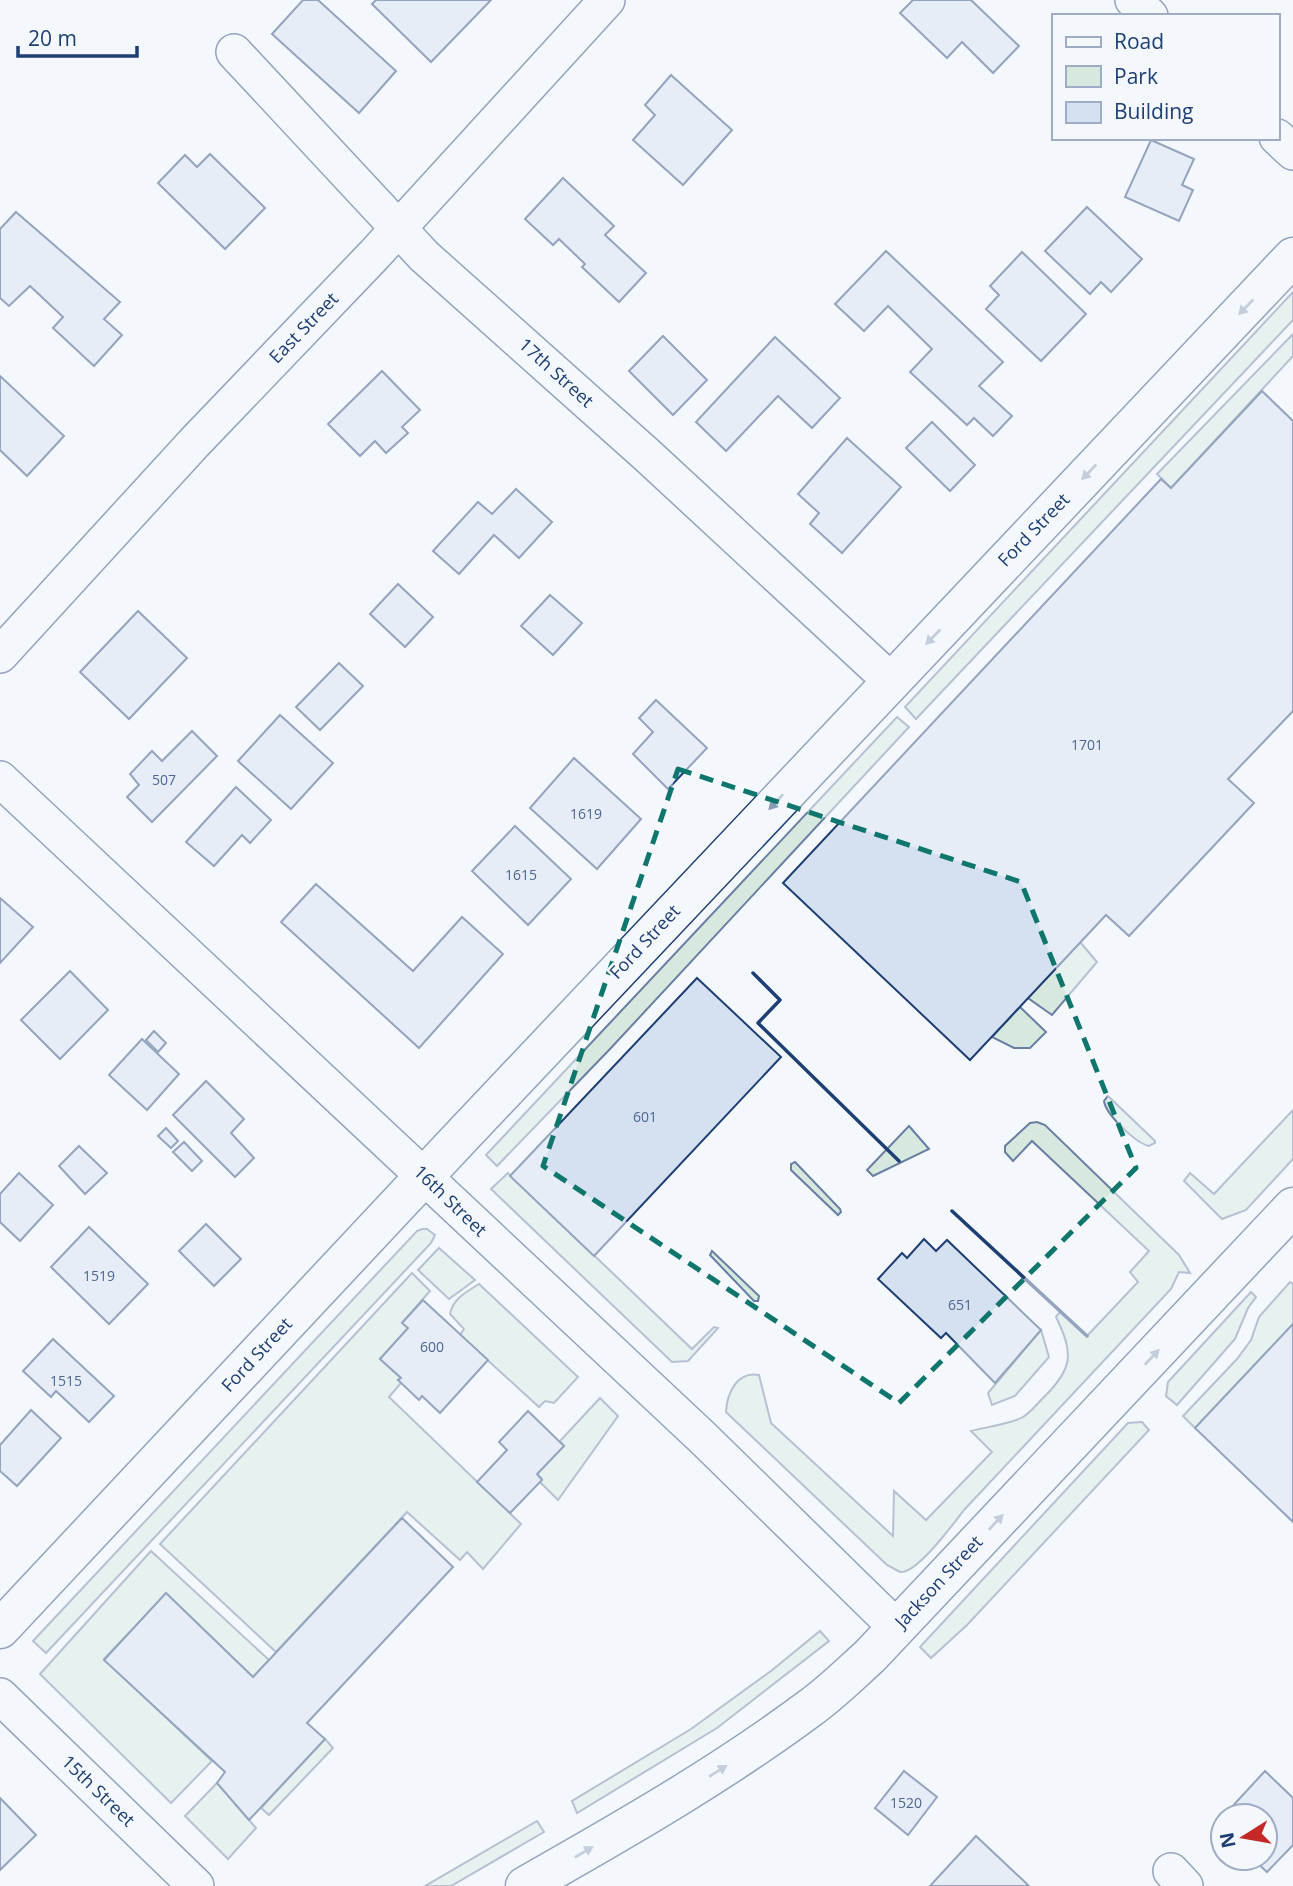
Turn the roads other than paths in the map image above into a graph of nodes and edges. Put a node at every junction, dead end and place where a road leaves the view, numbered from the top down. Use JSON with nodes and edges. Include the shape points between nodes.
{"nodes":[{"id":1,"x":607,"y":0,"type":"edge"},
{"id":2,"x":1133,"y":0,"type":"edge"},
{"id":3,"x":1148,"y":14,"type":"edge"},
{"id":4,"x":234,"y":52,"type":"dead end"},
{"id":5,"x":1279,"y":139,"type":"edge"},
{"id":6,"x":1293,"y":152,"type":"edge"},
{"id":7,"x":398,"y":228,"type":"junction"},
{"id":8,"x":1293,"y":257,"type":"edge"},
{"id":9,"x":0,"y":655,"type":"edge"},
{"id":10,"x":891,"y":681,"type":"junction"},
{"id":11,"x":0,"y":779,"type":"edge"},
{"id":12,"x":425,"y":1177,"type":"junction"},
{"id":13,"x":1293,"y":1207,"type":"edge"},
{"id":14,"x":896,"y":1627,"type":"junction"},
{"id":15,"x":0,"y":1629,"type":"edge"},
{"id":16,"x":0,"y":1696,"type":"edge"},
{"id":17,"x":196,"y":1886,"type":"edge"},
{"id":18,"x":525,"y":1886,"type":"edge"}],
"edges":[{"from":1,"to":7,"type":"street","name":"East Street"},
{"from":2,"to":3,"type":"street"},
{"from":4,"to":7,"type":"street","name":"17th Street"},
{"from":5,"to":6,"type":"street"},
{"from":7,"to":9,"type":"street","name":"East Street"},
{"from":7,"to":10,"type":"street","name":"17th Street"},
{"from":8,"to":10,"type":"main road","name":"Ford Street","one_way":true},
{"from":10,"to":12,"type":"main road","name":"Ford Street","one_way":true},
{"from":11,"to":12,"type":"street","name":"16th Street"},
{"from":12,"to":14,"type":"street","name":"16th Street"},
{"from":12,"to":15,"type":"main road","name":"Ford Street"},
{"from":14,"to":13,"type":"main road","name":"Jackson Street","one_way":true},
{"from":18,"to":14,"type":"main road","name":"Jackson Street","one_way":true,"via":[[762,1742],[812,1707]]},
{"from":16,"to":17,"type":"street","name":"15th Street"}]}
